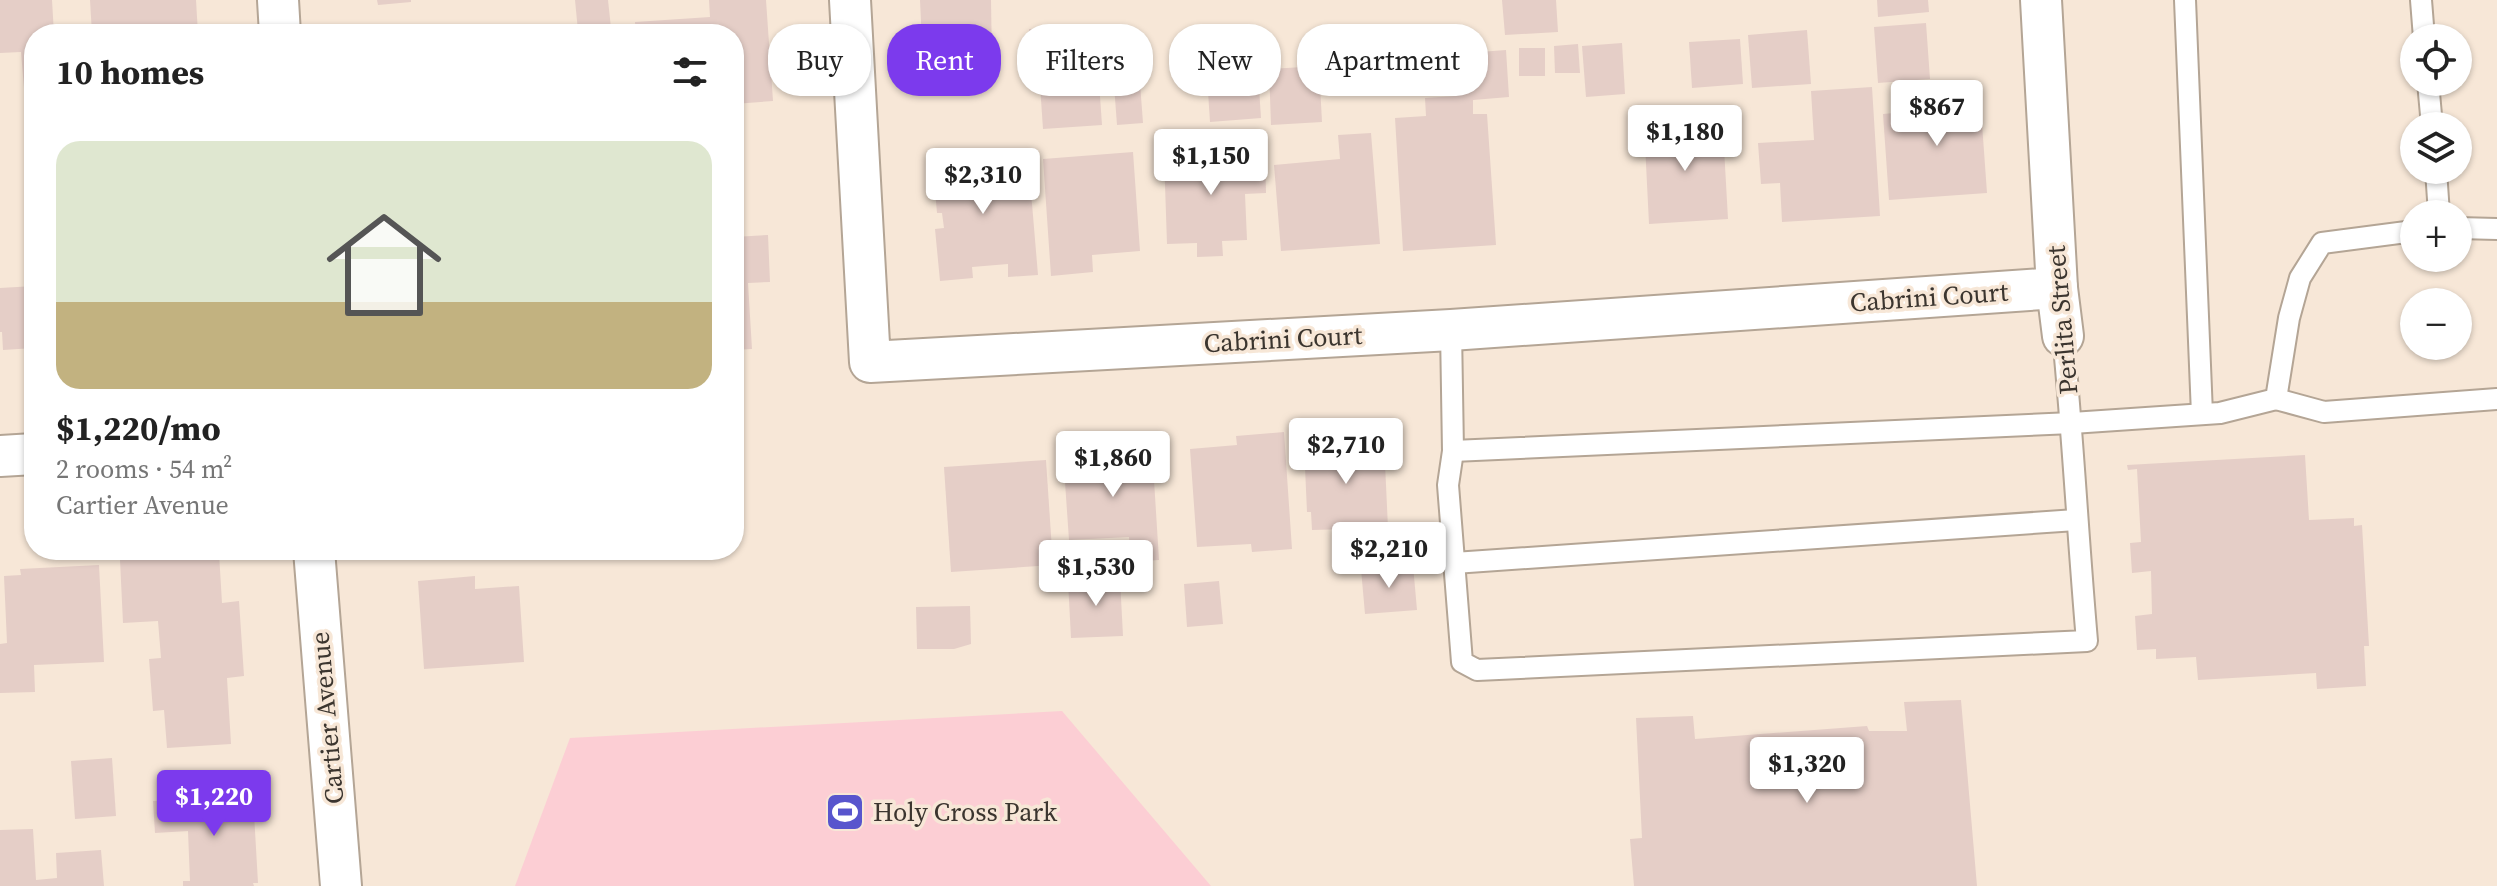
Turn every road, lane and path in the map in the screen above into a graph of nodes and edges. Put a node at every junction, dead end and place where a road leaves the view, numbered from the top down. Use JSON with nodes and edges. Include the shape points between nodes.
{"nodes":[{"id":1,"x":278,"y":0,"type":"edge"},
{"id":2,"x":850,"y":0,"type":"edge"},
{"id":3,"x":2041,"y":0,"type":"edge"},
{"id":4,"x":2185,"y":0,"type":"edge"},
{"id":5,"x":2421,"y":0,"type":"edge"},
{"id":6,"x":279,"y":24,"type":"edge"},
{"id":7,"x":2423,"y":24,"type":"edge"},
{"id":8,"x":2472,"y":228,"type":"edge"},
{"id":9,"x":2497,"y":229,"type":"edge"},
{"id":10,"x":2400,"y":233,"type":"edge"},
{"id":11,"x":2057,"y":288,"type":"junction"},
{"id":12,"x":1451,"y":330,"type":"junction"},
{"id":13,"x":2063,"y":336,"type":"joint"},
{"id":14,"x":2276,"y":399,"type":"junction"},
{"id":15,"x":2497,"y":399,"type":"edge"},
{"id":16,"x":2202,"y":414,"type":"junction"},
{"id":17,"x":2072,"y":423,"type":"junction"},
{"id":18,"x":1453,"y":451,"type":"junction"},
{"id":19,"x":24,"y":455,"type":"edge"},
{"id":20,"x":0,"y":456,"type":"edge"},
{"id":21,"x":2076,"y":520,"type":"junction"},
{"id":22,"x":315,"y":560,"type":"edge"},
{"id":23,"x":1454,"y":563,"type":"junction"},
{"id":24,"x":341,"y":886,"type":"edge"}],
"edges":[{"from":1,"to":6,"type":"street"},
{"from":2,"to":12,"type":"street","name":"Cabrini Court","via":[[870,362]]},
{"from":3,"to":11,"type":"street","name":"Perlita Street"},
{"from":4,"to":16,"type":"lane"},
{"from":5,"to":7,"type":"lane"},
{"from":8,"to":9,"type":"lane"},
{"from":10,"to":14,"type":"lane","via":[[2322,243],[2300,278]]},
{"from":11,"to":12,"type":"street","name":"Cabrini Court"},
{"from":11,"to":13,"type":"street","name":"Perlita Street"},
{"from":12,"to":18,"type":"lane"},
{"from":13,"to":17,"type":"lane","name":"Perlita Street"},
{"from":14,"to":15,"type":"lane","via":[[2324,412]]},
{"from":14,"to":16,"type":"lane"},
{"from":16,"to":17,"type":"lane"},
{"from":17,"to":18,"type":"lane"},
{"from":17,"to":21,"type":"lane","name":"Perlita Street"},
{"from":18,"to":23,"type":"lane","via":[[1448,485]]},
{"from":19,"to":20,"type":"street"},
{"from":21,"to":23,"type":"lane"},
{"from":21,"to":23,"type":"lane","name":"Perlita Street","via":[[2087,641],[1477,670],[1462,662]]},
{"from":22,"to":24,"type":"street","name":"Cartier Avenue"}]}
